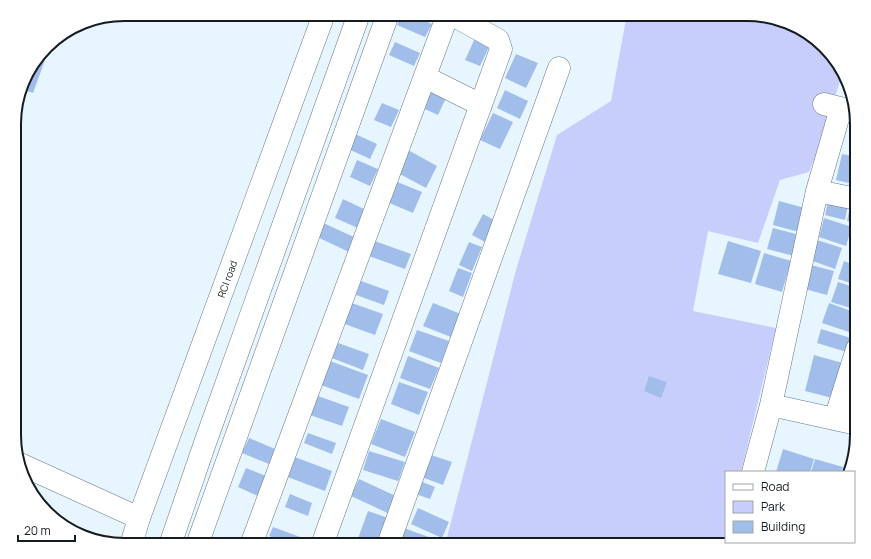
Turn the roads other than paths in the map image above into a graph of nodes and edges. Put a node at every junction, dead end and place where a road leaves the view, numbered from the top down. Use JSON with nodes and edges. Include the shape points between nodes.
{"nodes":[{"id":1,"x":321,"y":21,"type":"edge"},
{"id":2,"x":356,"y":21,"type":"edge"},
{"id":3,"x":385,"y":21,"type":"edge"},
{"id":4,"x":445,"y":21,"type":"edge"},
{"id":5,"x":464,"y":21,"type":"edge"},
{"id":6,"x":559,"y":68,"type":"dead end"},
{"id":7,"x":425,"y":77,"type":"junction"},
{"id":8,"x":481,"y":105,"type":"junction"},
{"id":9,"x":840,"y":108,"type":"edge"},
{"id":10,"x":817,"y":191,"type":"junction"},
{"id":11,"x":850,"y":198,"type":"edge"},
{"id":12,"x":850,"y":371,"type":"edge"},
{"id":13,"x":772,"y":405,"type":"junction"},
{"id":14,"x":835,"y":419,"type":"junction"},
{"id":15,"x":850,"y":422,"type":"edge"},
{"id":16,"x":26,"y":467,"type":"edge"},
{"id":17,"x":753,"y":471,"type":"edge"},
{"id":18,"x":139,"y":518,"type":"junction"},
{"id":19,"x":134,"y":538,"type":"edge"},
{"id":20,"x":172,"y":538,"type":"edge"},
{"id":21,"x":200,"y":538,"type":"edge"},
{"id":22,"x":254,"y":538,"type":"edge"},
{"id":23,"x":325,"y":538,"type":"edge"},
{"id":24,"x":391,"y":538,"type":"edge"}],
"edges":[{"from":1,"to":18,"type":"street","name":"RCI road"},
{"from":2,"to":20,"type":"street"},
{"from":3,"to":21,"type":"street"},
{"from":4,"to":7,"type":"street"},
{"from":5,"to":8,"type":"street","via":[[498,40],[501,49]]},
{"from":6,"to":24,"type":"street"},
{"from":7,"to":8,"type":"street"},
{"from":7,"to":22,"type":"street"},
{"from":8,"to":23,"type":"street"},
{"from":9,"to":10,"type":"street"},
{"from":10,"to":11,"type":"street"},
{"from":10,"to":13,"type":"street"},
{"from":12,"to":14,"type":"street"},
{"from":13,"to":14,"type":"street"},
{"from":13,"to":17,"type":"street"},
{"from":14,"to":15,"type":"street"},
{"from":16,"to":18,"type":"street"},
{"from":18,"to":19,"type":"street","name":"RCI road"}]}
